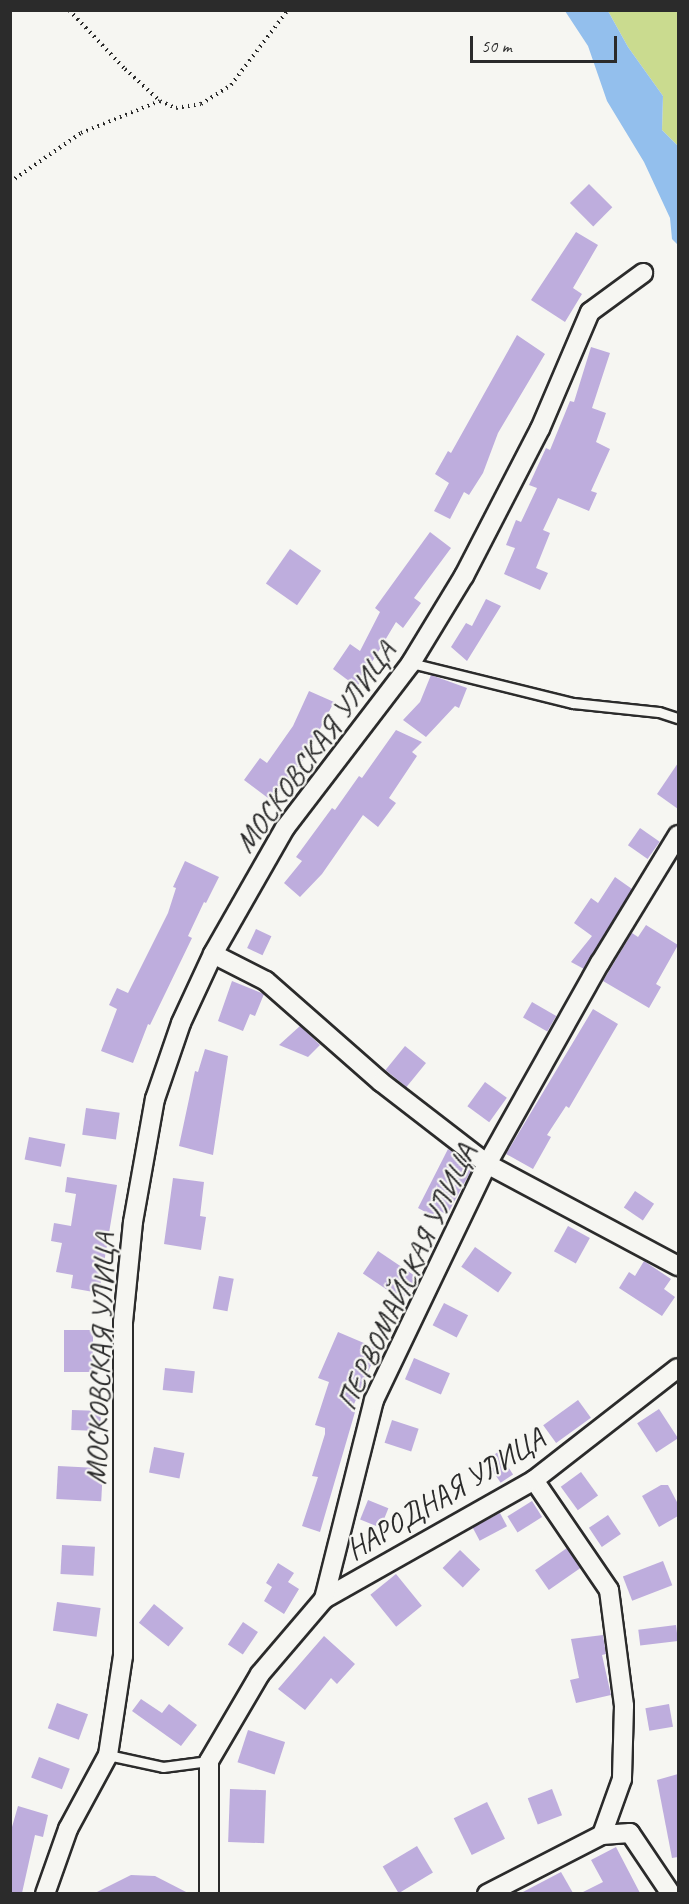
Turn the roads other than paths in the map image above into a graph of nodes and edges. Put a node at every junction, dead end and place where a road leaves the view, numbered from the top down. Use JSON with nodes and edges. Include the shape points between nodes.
{"nodes":[{"id":1,"x":643,"y":273,"type":"dead end"},
{"id":2,"x":411,"y":663,"type":"junction"},
{"id":3,"x":678,"y":718,"type":"edge"},
{"id":4,"x":678,"y":836,"type":"edge"},
{"id":5,"x":213,"y":954,"type":"junction"},
{"id":6,"x":487,"y":1164,"type":"junction"},
{"id":7,"x":678,"y":1266,"type":"edge"},
{"id":8,"x":678,"y":1368,"type":"edge"},
{"id":9,"x":534,"y":1480,"type":"junction"},
{"id":10,"x":324,"y":1599,"type":"junction"},
{"id":11,"x":108,"y":1755,"type":"junction"},
{"id":12,"x":209,"y":1761,"type":"junction"},
{"id":13,"x":602,"y":1835,"type":"junction"},
{"id":14,"x":45,"y":1893,"type":"edge"},
{"id":15,"x":209,"y":1893,"type":"edge"},
{"id":16,"x":487,"y":1893,"type":"edge"},
{"id":17,"x":671,"y":1893,"type":"edge"}],
"edges":[{"from":1,"to":2,"type":"street","name":"МОСКОВСКАЯ УЛИЦА","via":[[590,312],[540,429],[464,576]]},
{"from":2,"to":3,"type":"lane","via":[[573,703],[659,712]]},
{"from":2,"to":5,"type":"street","name":"МОСКОВСКАЯ УЛИЦА","via":[[285,828]]},
{"from":4,"to":6,"type":"street","name":"ПЕРВОМАЙСКАЯ УЛИЦА","via":[[600,963]]},
{"from":5,"to":6,"type":"street","via":[[266,981],[381,1082]]},
{"from":5,"to":11,"type":"street","name":"МОСКОВСКАЯ УЛИЦА","via":[[181,1023],[155,1099],[133,1222],[123,1322],[123,1656]]},
{"from":6,"to":7,"type":"street"},
{"from":6,"to":10,"type":"street","name":"ПЕРВОМАЙСКАЯ УЛИЦА","via":[[374,1400]]},
{"from":8,"to":9,"type":"street","name":"НАРОДНАЯ УЛИЦА"},
{"from":9,"to":10,"type":"street","name":"НАРОДНАЯ УЛИЦА"},
{"from":9,"to":13,"type":"street","via":[[609,1590],[624,1706],[622,1779]]},
{"from":10,"to":12,"type":"street","name":"ПЕРВОМАЙСКАЯ УЛИЦА","via":[[260,1674]]},
{"from":11,"to":12,"type":"lane","via":[[163,1767]]},
{"from":11,"to":14,"type":"street","name":"МОСКОВСКАЯ УЛИЦА","via":[[68,1829]]},
{"from":12,"to":15,"type":"street"},
{"from":13,"to":16,"type":"street"},
{"from":13,"to":17,"type":"street","via":[[630,1833]]}]}
